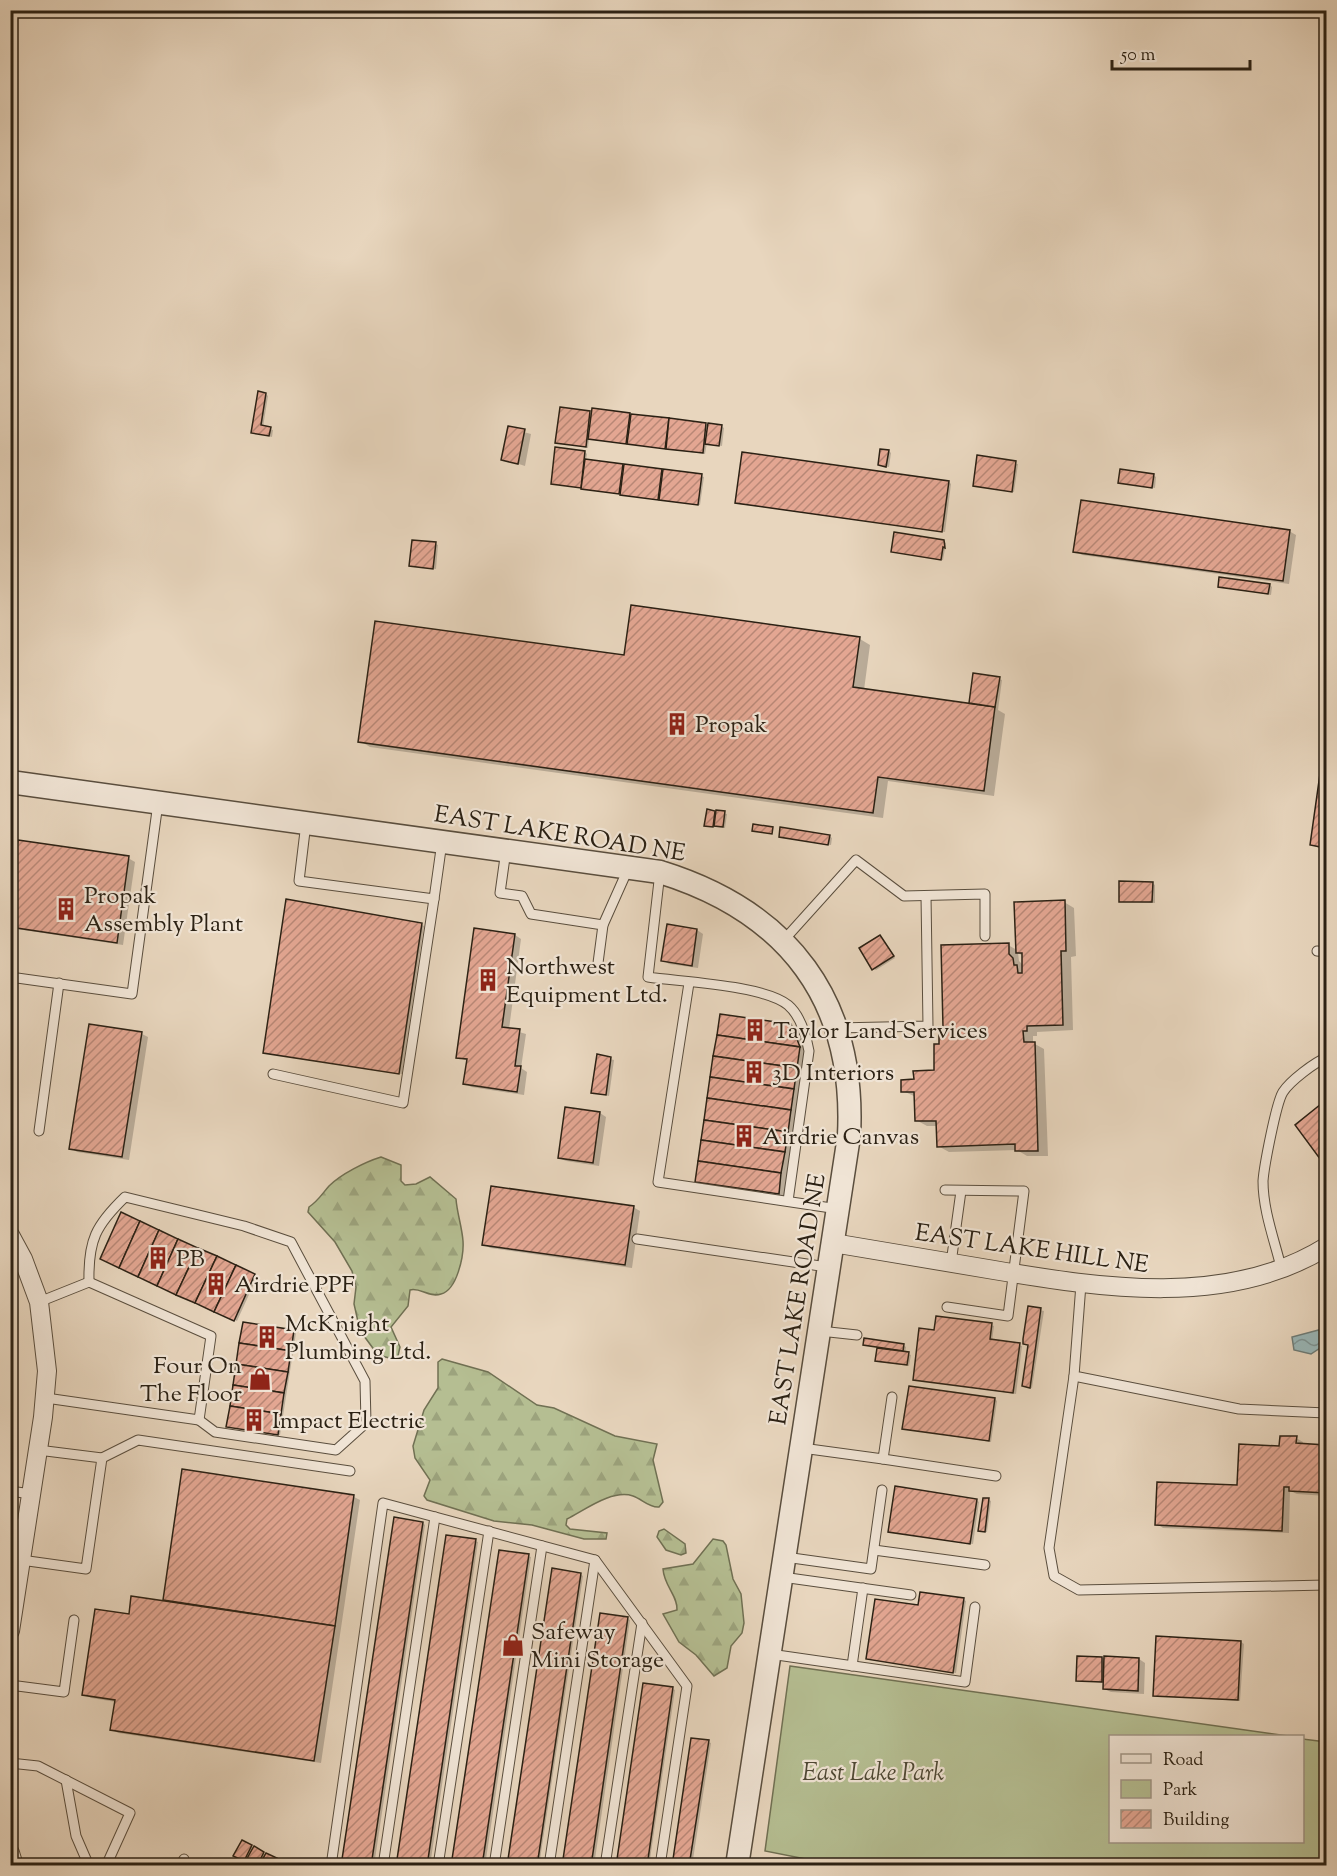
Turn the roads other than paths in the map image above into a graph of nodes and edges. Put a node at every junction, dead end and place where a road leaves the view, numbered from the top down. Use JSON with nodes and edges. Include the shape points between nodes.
{"nodes":[{"id":1,"x":10,"y":782,"type":"edge"},
{"id":2,"x":159,"y":802,"type":"junction"},
{"id":3,"x":306,"y":823,"type":"junction"},
{"id":4,"x":442,"y":841,"type":"junction"},
{"id":5,"x":506,"y":850,"type":"junction"},
{"id":6,"x":629,"y":867,"type":"junction"},
{"id":7,"x":660,"y":872,"type":"junction"},
{"id":8,"x":926,"y":896,"type":"junction"},
{"id":9,"x":434,"y":899,"type":"junction"},
{"id":10,"x":603,"y":925,"type":"junction"},
{"id":11,"x":986,"y":936,"type":"dead end"},
{"id":12,"x":783,"y":941,"type":"junction"},
{"id":13,"x":598,"y":963,"type":"dead end"},
{"id":14,"x":10,"y":977,"type":"edge"},
{"id":15,"x":59,"y":983,"type":"junction"},
{"id":16,"x":689,"y":983,"type":"junction"},
{"id":17,"x":837,"y":1029,"type":"junction"},
{"id":18,"x":1326,"y":1058,"type":"edge"},
{"id":19,"x":273,"y":1074,"type":"dead end"},
{"id":20,"x":39,"y":1131,"type":"dead end"},
{"id":21,"x":945,"y":1191,"type":"dead end"},
{"id":22,"x":961,"y":1191,"type":"junction"},
{"id":23,"x":788,"y":1201,"type":"junction"},
{"id":24,"x":838,"y":1209,"type":"junction"},
{"id":25,"x":10,"y":1235,"type":"edge"},
{"id":26,"x":636,"y":1239,"type":"dead end"},
{"id":27,"x":833,"y":1243,"type":"junction"},
{"id":28,"x":1326,"y":1247,"type":"edge"},
{"id":29,"x":951,"y":1263,"type":"junction"},
{"id":30,"x":830,"y":1267,"type":"junction"},
{"id":31,"x":1281,"y":1267,"type":"junction"},
{"id":32,"x":1014,"y":1274,"type":"junction"},
{"id":33,"x":89,"y":1282,"type":"junction"},
{"id":34,"x":1081,"y":1284,"type":"junction"},
{"id":35,"x":39,"y":1302,"type":"junction"},
{"id":36,"x":947,"y":1307,"type":"dead end"},
{"id":37,"x":820,"y":1330,"type":"junction"},
{"id":38,"x":857,"y":1335,"type":"dead end"},
{"id":39,"x":1074,"y":1376,"type":"junction"},
{"id":40,"x":892,"y":1397,"type":"dead end"},
{"id":41,"x":46,"y":1398,"type":"junction"},
{"id":42,"x":1326,"y":1413,"type":"edge"},
{"id":43,"x":199,"y":1420,"type":"junction"},
{"id":44,"x":801,"y":1449,"type":"junction"},
{"id":45,"x":38,"y":1450,"type":"junction"},
{"id":46,"x":102,"y":1458,"type":"junction"},
{"id":47,"x":883,"y":1459,"type":"junction"},
{"id":48,"x":350,"y":1471,"type":"dead end"},
{"id":49,"x":996,"y":1476,"type":"dead end"},
{"id":50,"x":882,"y":1490,"type":"dead end"},
{"id":51,"x":10,"y":1491,"type":"edge"},
{"id":52,"x":31,"y":1494,"type":"junction"},
{"id":53,"x":435,"y":1517,"type":"junction"},
{"id":54,"x":489,"y":1531,"type":"junction"},
{"id":55,"x":542,"y":1546,"type":"junction"},
{"id":56,"x":874,"y":1550,"type":"junction"},
{"id":57,"x":21,"y":1560,"type":"junction"},
{"id":58,"x":595,"y":1560,"type":"junction"},
{"id":59,"x":985,"y":1565,"type":"dead end"},
{"id":60,"x":783,"y":1567,"type":"junction"},
{"id":61,"x":1326,"y":1585,"type":"edge"},
{"id":62,"x":863,"y":1588,"type":"junction"},
{"id":63,"x":911,"y":1595,"type":"dead end"},
{"id":64,"x":975,"y":1607,"type":"dead end"},
{"id":65,"x":74,"y":1620,"type":"dead end"},
{"id":66,"x":642,"y":1623,"type":"junction"},
{"id":67,"x":10,"y":1630,"type":"edge"},
{"id":68,"x":770,"y":1654,"type":"junction"},
{"id":69,"x":852,"y":1666,"type":"junction"},
{"id":70,"x":10,"y":1685,"type":"edge"},
{"id":71,"x":10,"y":1763,"type":"edge"},
{"id":72,"x":66,"y":1780,"type":"junction"},
{"id":73,"x":10,"y":1853,"type":"edge"},
{"id":74,"x":14,"y":1866,"type":"edge"},
{"id":75,"x":89,"y":1866,"type":"edge"},
{"id":76,"x":106,"y":1866,"type":"edge"},
{"id":77,"x":331,"y":1866,"type":"edge"},
{"id":78,"x":383,"y":1866,"type":"edge"},
{"id":79,"x":438,"y":1866,"type":"edge"},
{"id":80,"x":494,"y":1866,"type":"edge"},
{"id":81,"x":549,"y":1866,"type":"edge"},
{"id":82,"x":605,"y":1866,"type":"edge"},
{"id":83,"x":660,"y":1866,"type":"edge"},
{"id":84,"x":737,"y":1866,"type":"edge"}],
"edges":[{"from":1,"to":2,"type":"street","name":"EAST LAKE ROAD NE"},
{"from":2,"to":3,"type":"street","name":"EAST LAKE ROAD NE"},
{"from":2,"to":15,"type":"lane","via":[[132,994]]},
{"from":3,"to":4,"type":"street","name":"EAST LAKE ROAD NE"},
{"from":3,"to":9,"type":"lane","via":[[299,881]]},
{"from":4,"to":5,"type":"street","name":"EAST LAKE ROAD NE"},
{"from":4,"to":9,"type":"lane"},
{"from":5,"to":6,"type":"street","name":"EAST LAKE ROAD NE"},
{"from":5,"to":10,"type":"lane","via":[[500,893],[522,896],[531,915]]},
{"from":6,"to":7,"type":"street","name":"EAST LAKE ROAD NE"},
{"from":6,"to":10,"type":"lane"},
{"from":7,"to":12,"type":"street","name":"EAST LAKE ROAD NE","via":[[720,894],[752,914]]},
{"from":7,"to":16,"type":"lane","via":[[648,977]]},
{"from":8,"to":11,"type":"lane","via":[[984,894]]},
{"from":8,"to":12,"type":"lane","via":[[904,896],[856,860]]},
{"from":8,"to":17,"type":"lane","via":[[928,1026]]},
{"from":9,"to":19,"type":"lane","via":[[403,1103]]},
{"from":10,"to":13,"type":"lane"},
{"from":12,"to":17,"type":"street","name":"EAST LAKE ROAD NE","via":[[814,980]]},
{"from":14,"to":15,"type":"lane"},
{"from":15,"to":20,"type":"lane"},
{"from":16,"to":23,"type":"lane","via":[[771,994],[790,1007],[805,1030],[809,1051]]},
{"from":16,"to":23,"type":"lane","via":[[658,1182]]},
{"from":17,"to":24,"type":"street","name":"EAST LAKE ROAD NE","via":[[846,1058],[850,1102]]},
{"from":18,"to":31,"type":"lane","via":[[1316,1062],[1283,1092],[1274,1124],[1263,1180]]},
{"from":21,"to":22,"type":"lane"},
{"from":22,"to":29,"type":"lane"},
{"from":22,"to":32,"type":"lane","via":[[1024,1191]]},
{"from":23,"to":24,"type":"lane"},
{"from":24,"to":27,"type":"street","name":"EAST LAKE ROAD NE"},
{"from":25,"to":35,"type":"street"},
{"from":26,"to":30,"type":"lane"},
{"from":27,"to":29,"type":"street","name":"EAST LAKE HILL NE"},
{"from":27,"to":30,"type":"street","name":"EAST LAKE ROAD NE"},
{"from":28,"to":31,"type":"street","name":"EAST LAKE HILL NE"},
{"from":29,"to":32,"type":"street","name":"EAST LAKE HILL NE"},
{"from":30,"to":37,"type":"street","name":"EAST LAKE ROAD NE"},
{"from":31,"to":34,"type":"street","name":"EAST LAKE HILL NE","via":[[1197,1286],[1150,1290]]},
{"from":32,"to":34,"type":"street","name":"EAST LAKE HILL NE"},
{"from":32,"to":36,"type":"lane","via":[[1008,1316]]},
{"from":33,"to":35,"type":"lane"},
{"from":33,"to":43,"type":"lane","via":[[211,1336]]},
{"from":33,"to":43,"type":"lane","via":[[88,1255],[101,1220],[125,1197],[244,1226],[291,1242],[365,1381],[366,1423],[336,1450],[215,1432]]},
{"from":34,"to":39,"type":"lane"},
{"from":35,"to":41,"type":"street"},
{"from":37,"to":38,"type":"lane"},
{"from":37,"to":44,"type":"street","name":"EAST LAKE ROAD NE"},
{"from":39,"to":42,"type":"lane","via":[[1239,1409]]},
{"from":39,"to":61,"type":"lane","via":[[1049,1548],[1054,1576],[1079,1590]]},
{"from":40,"to":47,"type":"lane"},
{"from":41,"to":43,"type":"lane"},
{"from":41,"to":45,"type":"street"},
{"from":44,"to":47,"type":"lane"},
{"from":44,"to":60,"type":"street","name":"EAST LAKE ROAD NE"},
{"from":45,"to":46,"type":"lane"},
{"from":45,"to":52,"type":"street"},
{"from":46,"to":48,"type":"lane","via":[[138,1440]]},
{"from":46,"to":57,"type":"lane","via":[[86,1569]]},
{"from":47,"to":49,"type":"lane"},
{"from":50,"to":56,"type":"lane"},
{"from":51,"to":52,"type":"lane"},
{"from":52,"to":57,"type":"street"},
{"from":53,"to":54,"type":"lane"},
{"from":53,"to":77,"type":"lane","via":[[383,1503]]},
{"from":53,"to":78,"type":"lane"},
{"from":54,"to":55,"type":"lane"},
{"from":54,"to":79,"type":"lane"},
{"from":55,"to":58,"type":"lane"},
{"from":55,"to":80,"type":"lane"},
{"from":56,"to":59,"type":"lane"},
{"from":56,"to":60,"type":"lane","via":[[871,1569]]},
{"from":57,"to":67,"type":"street"},
{"from":58,"to":66,"type":"lane"},
{"from":58,"to":81,"type":"lane"},
{"from":60,"to":62,"type":"lane"},
{"from":60,"to":68,"type":"street","name":"EAST LAKE ROAD NE"},
{"from":62,"to":63,"type":"lane"},
{"from":62,"to":69,"type":"lane"},
{"from":64,"to":69,"type":"lane","via":[[965,1682]]},
{"from":65,"to":70,"type":"lane","via":[[64,1692]]},
{"from":66,"to":82,"type":"lane"},
{"from":66,"to":83,"type":"lane","via":[[687,1686]]},
{"from":68,"to":69,"type":"lane"},
{"from":68,"to":84,"type":"street","name":"EAST LAKE ROAD NE"},
{"from":71,"to":72,"type":"lane","via":[[38,1766]]},
{"from":72,"to":75,"type":"lane","via":[[76,1836]]},
{"from":72,"to":76,"type":"lane","via":[[130,1813]]},
{"from":73,"to":74,"type":"street"}]}
